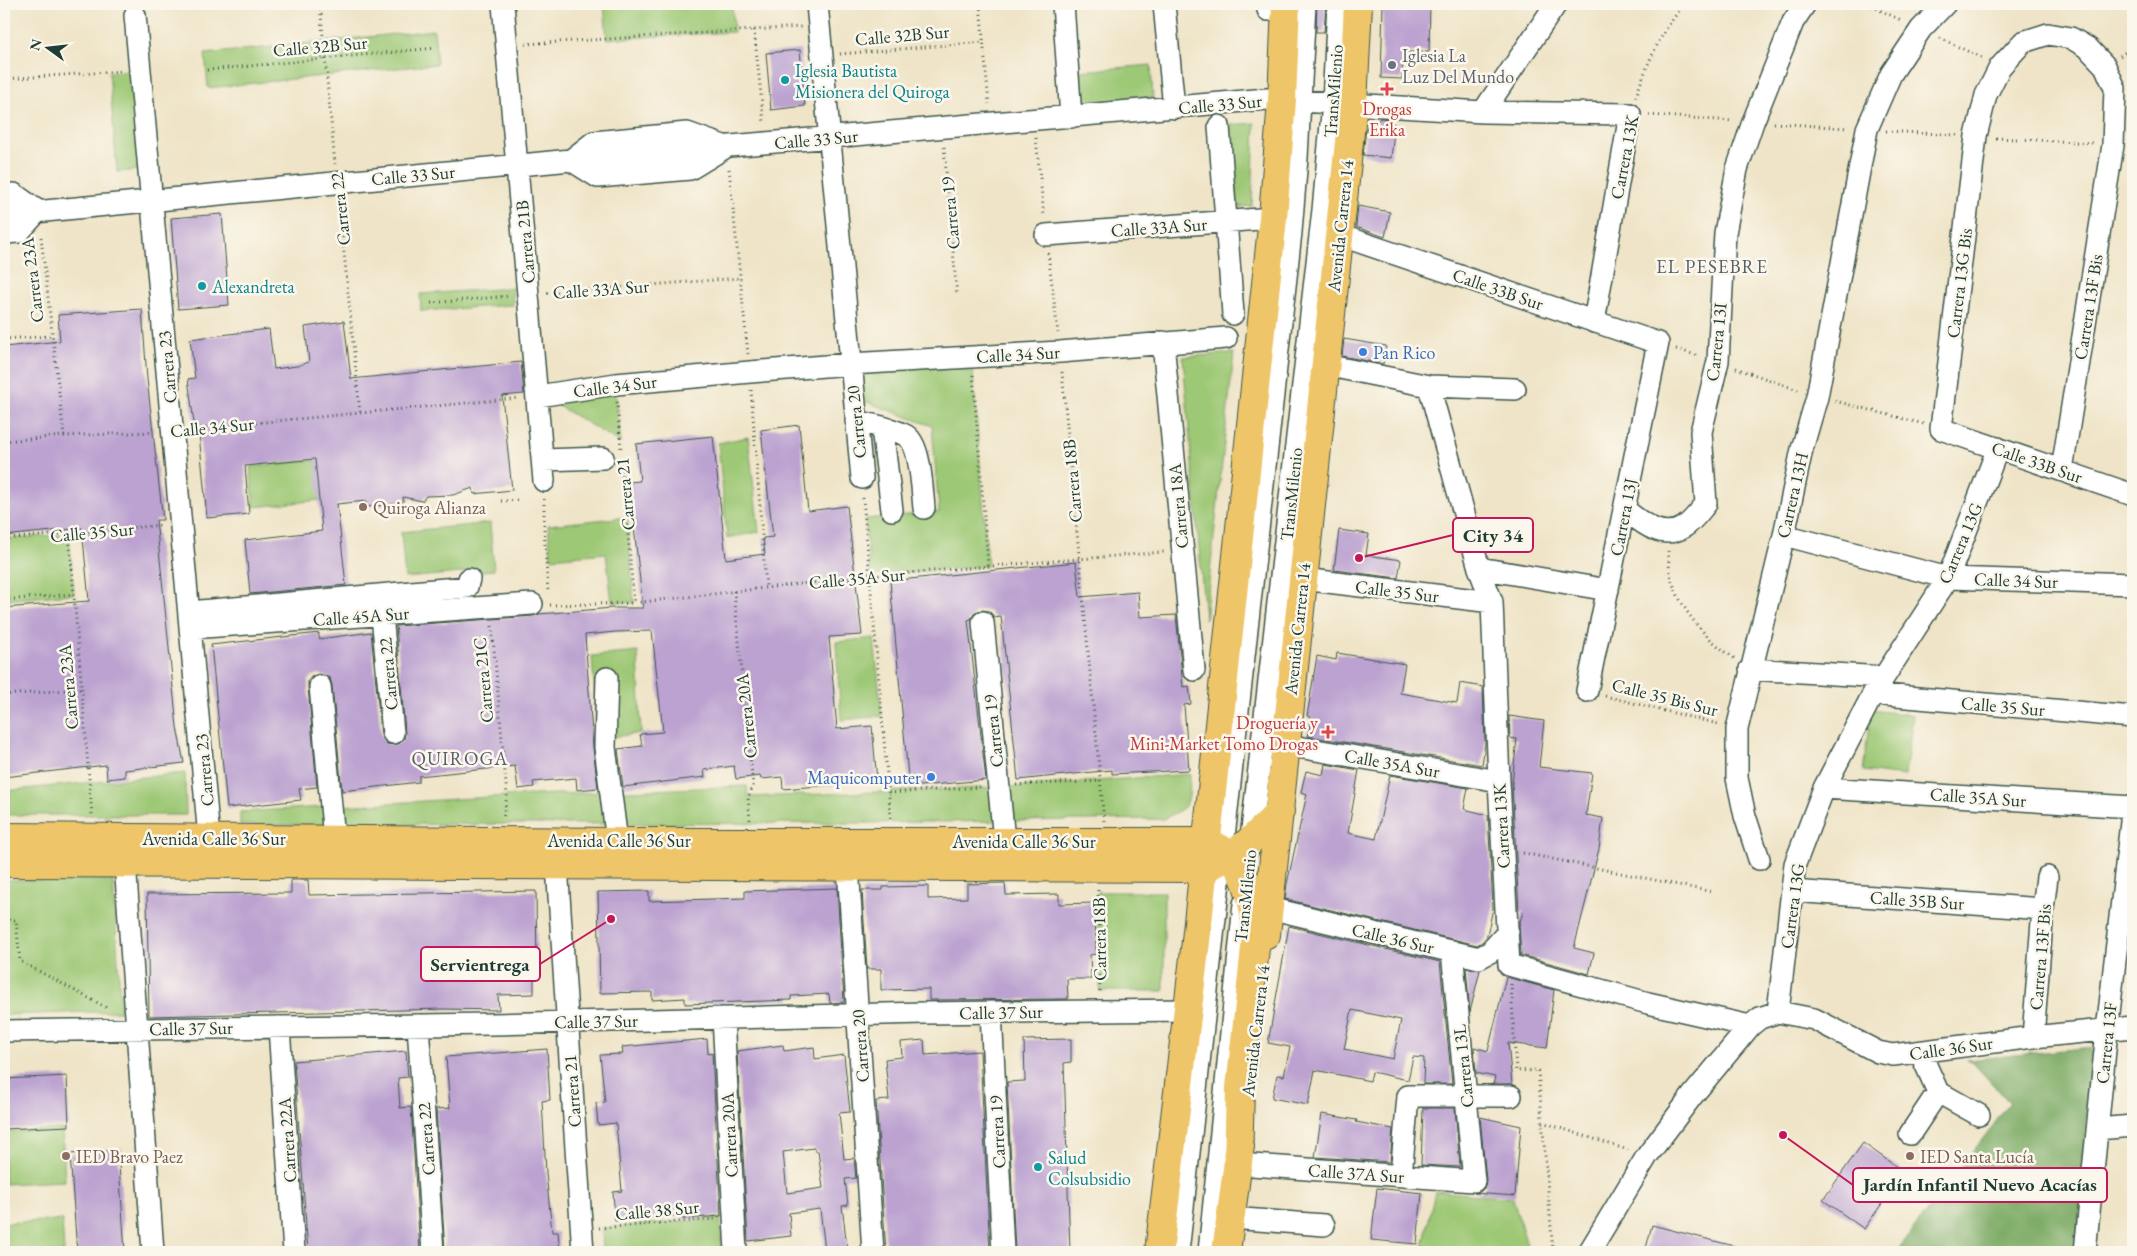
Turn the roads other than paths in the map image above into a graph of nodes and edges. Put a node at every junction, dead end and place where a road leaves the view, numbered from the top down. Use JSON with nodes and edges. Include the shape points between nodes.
{"nodes":[{"id":1,"x":503,"y":4,"type":"edge"},
{"id":2,"x":817,"y":4,"type":"edge"},
{"id":3,"x":1063,"y":4,"type":"edge"},
{"id":4,"x":1164,"y":4,"type":"edge"},
{"id":5,"x":1305,"y":4,"type":"edge"},
{"id":6,"x":1338,"y":4,"type":"edge"},
{"id":7,"x":1358,"y":4,"type":"edge"},
{"id":8,"x":1556,"y":4,"type":"edge"},
{"id":9,"x":1805,"y":4,"type":"edge"},
{"id":10,"x":1945,"y":4,"type":"edge"},
{"id":11,"x":1274,"y":6,"type":"edge"},
{"id":12,"x":135,"y":15,"type":"dead end"},
{"id":13,"x":1291,"y":101,"type":"junction"},
{"id":14,"x":1343,"y":104,"type":"junction"},
{"id":15,"x":1174,"y":108,"type":"junction"},
{"id":16,"x":1483,"y":112,"type":"junction"},
{"id":17,"x":1630,"y":114,"type":"joint"},
{"id":18,"x":1070,"y":118,"type":"junction"},
{"id":19,"x":1219,"y":126,"type":"dead end"},
{"id":20,"x":829,"y":138,"type":"junction"},
{"id":21,"x":2113,"y":145,"type":"joint"},
{"id":22,"x":518,"y":165,"type":"junction"},
{"id":23,"x":4,"y":195,"type":"edge"},
{"id":24,"x":152,"y":200,"type":"junction"},
{"id":25,"x":38,"y":211,"type":"junction"},
{"id":26,"x":4,"y":215,"type":"edge"},
{"id":27,"x":1273,"y":218,"type":"junction"},
{"id":28,"x":1226,"y":222,"type":"junction"},
{"id":29,"x":4,"y":233,"type":"edge"},
{"id":30,"x":1339,"y":235,"type":"junction"},
{"id":31,"x":1046,"y":236,"type":"road end"},
{"id":32,"x":1233,"y":314,"type":"dead end"},
{"id":33,"x":1594,"y":322,"type":"junction"},
{"id":34,"x":1226,"y":338,"type":"dead end"},
{"id":35,"x":1162,"y":342,"type":"junction"},
{"id":36,"x":1658,"y":343,"type":"joint"},
{"id":37,"x":850,"y":364,"type":"junction"},
{"id":38,"x":1325,"y":365,"type":"junction"},
{"id":39,"x":1429,"y":386,"type":"junction"},
{"id":40,"x":1515,"y":389,"type":"dead end"},
{"id":41,"x":538,"y":396,"type":"junction"},
{"id":42,"x":856,"y":420,"type":"junction"},
{"id":43,"x":882,"y":428,"type":"junction"},
{"id":44,"x":1941,"y":429,"type":"joint"},
{"id":45,"x":1998,"y":448,"type":"junction"},
{"id":46,"x":616,"y":457,"type":"road end"},
{"id":47,"x":2062,"y":470,"type":"junction"},
{"id":48,"x":862,"y":478,"type":"road end"},
{"id":49,"x":2133,"y":495,"type":"edge"},
{"id":50,"x":924,"y":508,"type":"dead end"},
{"id":51,"x":1624,"y":509,"type":"junction"},
{"id":52,"x":892,"y":510,"type":"dead end"},
{"id":53,"x":1784,"y":535,"type":"junction"},
{"id":54,"x":1479,"y":568,"type":"junction"},
{"id":55,"x":1948,"y":578,"type":"junction"},
{"id":56,"x":469,"y":579,"type":"dead end"},
{"id":57,"x":1302,"y":580,"type":"junction"},
{"id":58,"x":2133,"y":584,"type":"edge"},
{"id":59,"x":1608,"y":590,"type":"junction"},
{"id":60,"x":1492,"y":602,"type":"junction"},
{"id":61,"x":541,"y":605,"type":"road end"},
{"id":62,"x":382,"y":615,"type":"junction"},
{"id":63,"x":190,"y":620,"type":"junction"},
{"id":64,"x":983,"y":622,"type":"dead end"},
{"id":65,"x":1750,"y":669,"type":"junction"},
{"id":66,"x":1194,"y":670,"type":"dead end"},
{"id":67,"x":607,"y":678,"type":"dead end"},
{"id":68,"x":320,"y":686,"type":"dead end"},
{"id":69,"x":1878,"y":686,"type":"junction"},
{"id":70,"x":1587,"y":691,"type":"road end"},
{"id":71,"x":2133,"y":717,"type":"edge"},
{"id":72,"x":393,"y":733,"type":"dead end"},
{"id":73,"x":1286,"y":745,"type":"junction"},
{"id":74,"x":1499,"y":781,"type":"junction"},
{"id":75,"x":1824,"y":788,"type":"junction"},
{"id":76,"x":2133,"y":806,"type":"edge"},
{"id":77,"x":1280,"y":811,"type":"junction"},
{"id":78,"x":4,"y":837,"type":"edge"},
{"id":79,"x":209,"y":838,"type":"junction"},
{"id":80,"x":334,"y":839,"type":"junction"},
{"id":81,"x":1004,"y":841,"type":"junction"},
{"id":82,"x":617,"y":842,"type":"junction"},
{"id":83,"x":124,"y":851,"type":"junction"},
{"id":84,"x":556,"y":852,"type":"junction"},
{"id":85,"x":847,"y":853,"type":"junction"},
{"id":86,"x":1222,"y":853,"type":"junction"},
{"id":87,"x":1102,"y":854,"type":"junction"},
{"id":88,"x":1759,"y":859,"type":"dead end"},
{"id":89,"x":4,"y":863,"type":"edge"},
{"id":90,"x":2047,"y":877,"type":"dead end"},
{"id":91,"x":2129,"y":882,"type":"edge"},
{"id":92,"x":1246,"y":883,"type":"junction"},
{"id":93,"x":1792,"y":891,"type":"junction"},
{"id":94,"x":1269,"y":908,"type":"junction"},
{"id":95,"x":2043,"y":909,"type":"junction"},
{"id":96,"x":1508,"y":932,"type":"junction"},
{"id":97,"x":1452,"y":951,"type":"junction"},
{"id":98,"x":1188,"y":1010,"type":"junction"},
{"id":99,"x":992,"y":1012,"type":"junction"},
{"id":100,"x":1778,"y":1012,"type":"junction"},
{"id":101,"x":858,"y":1015,"type":"junction"},
{"id":102,"x":723,"y":1018,"type":"junction"},
{"id":103,"x":568,"y":1022,"type":"junction"},
{"id":104,"x":418,"y":1025,"type":"junction"},
{"id":105,"x":1750,"y":1026,"type":"junction"},
{"id":106,"x":279,"y":1027,"type":"junction"},
{"id":107,"x":2133,"y":1027,"type":"edge"},
{"id":108,"x":137,"y":1029,"type":"junction"},
{"id":109,"x":2107,"y":1030,"type":"junction"},
{"id":110,"x":4,"y":1031,"type":"edge"},
{"id":111,"x":2033,"y":1037,"type":"junction"},
{"id":112,"x":1920,"y":1052,"type":"junction"},
{"id":113,"x":1938,"y":1092,"type":"junction"},
{"id":114,"x":1466,"y":1096,"type":"junction"},
{"id":115,"x":1511,"y":1096,"type":"dead end"},
{"id":116,"x":1979,"y":1115,"type":"dead end"},
{"id":117,"x":2133,"y":1126,"type":"edge"},
{"id":118,"x":2097,"y":1130,"type":"junction"},
{"id":119,"x":1910,"y":1134,"type":"dead end"},
{"id":120,"x":1238,"y":1164,"type":"junction"},
{"id":121,"x":1400,"y":1176,"type":"junction"},
{"id":122,"x":1474,"y":1182,"type":"joint"},
{"id":123,"x":1230,"y":1218,"type":"junction"},
{"id":124,"x":1324,"y":1225,"type":"dead end"},
{"id":125,"x":153,"y":1252,"type":"edge"},
{"id":126,"x":294,"y":1252,"type":"edge"},
{"id":127,"x":434,"y":1252,"type":"edge"},
{"id":128,"x":583,"y":1252,"type":"edge"},
{"id":129,"x":736,"y":1252,"type":"edge"},
{"id":130,"x":873,"y":1252,"type":"edge"},
{"id":131,"x":1003,"y":1252,"type":"edge"},
{"id":132,"x":1160,"y":1252,"type":"edge"},
{"id":133,"x":1178,"y":1252,"type":"edge"},
{"id":134,"x":1209,"y":1252,"type":"edge"},
{"id":135,"x":1226,"y":1252,"type":"edge"},
{"id":136,"x":1589,"y":1252,"type":"edge"},
{"id":137,"x":2085,"y":1252,"type":"edge"}],
"edges":[{"from":1,"to":22,"type":"street","name":"Carrera 21B"},
{"from":2,"to":20,"type":"street","name":"Carrera 20"},
{"from":3,"to":18,"type":"street"},
{"from":4,"to":15,"type":"street"},
{"from":5,"to":13,"type":"street","name":"TransMilenio"},
{"from":6,"to":14,"type":"street","name":"TransMilenio"},
{"from":7,"to":14,"type":"main road","name":"Avenida Carrera 14"},
{"from":8,"to":16,"type":"street"},
{"from":9,"to":51,"type":"street","name":"Carrera 13I","via":[[1793,22],[1753,122],[1737,169],[1724,233],[1718,361],[1701,432],[1706,504],[1684,527],[1666,533],[1646,526]]},
{"from":10,"to":53,"type":"street","name":"Carrera 13H","via":[[1921,29],[1891,74],[1867,129],[1817,397]]},
{"from":11,"to":13,"type":"main road"},
{"from":12,"to":24,"type":"street","name":"Carrera 23"},
{"from":13,"to":14,"type":"street","name":"Calle 33 Sur"},
{"from":13,"to":15,"type":"street","name":"Calle 33 Sur","via":[[1267,99]]},
{"from":13,"to":27,"type":"main road"},
{"from":13,"to":86,"type":"street","name":"TransMilenio","via":[[1290,242]]},
{"from":14,"to":16,"type":"street","name":"Calle 33 Sur"},
{"from":14,"to":30,"type":"main road","name":"Avenida Carrera 14"},
{"from":14,"to":86,"type":"street","name":"TransMilenio","via":[[1323,210]]},
{"from":15,"to":18,"type":"street","name":"Calle 33 Sur"},
{"from":16,"to":17,"type":"street","name":"Calle 33 Sur"},
{"from":17,"to":33,"type":"street","name":"Carrera 13K"},
{"from":18,"to":20,"type":"street","name":"Calle 33 Sur"},
{"from":19,"to":28,"type":"street"},
{"from":20,"to":22,"type":"street","name":"Calle 33 Sur"},
{"from":20,"to":37,"type":"street","name":"Carrera 20"},
{"from":21,"to":44,"type":"street","name":"Carrera 13G Bis","via":[[2115,88],[2106,66],[2088,48],[2071,38],[2048,34],[2022,42],[2000,66],[1986,94],[1976,136]]},
{"from":21,"to":47,"type":"street","name":"Carrera 13F Bis"},
{"from":22,"to":24,"type":"street","name":"Calle 33 Sur"},
{"from":22,"to":41,"type":"street","name":"Carrera 21B"},
{"from":23,"to":25,"type":"street","via":[[14,194]]},
{"from":24,"to":25,"type":"street","name":"Calle 33 Sur"},
{"from":24,"to":63,"type":"street","name":"Carrera 23"},
{"from":25,"to":26,"type":"street","name":"Calle 33 Sur"},
{"from":25,"to":29,"type":"street","via":[[19,232]]},
{"from":27,"to":28,"type":"street","name":"Calle 33A Sur"},
{"from":27,"to":86,"type":"main road"},
{"from":28,"to":31,"type":"street","name":"Calle 33A Sur"},
{"from":28,"to":32,"type":"street"},
{"from":30,"to":33,"type":"street","name":"Calle 33B Sur"},
{"from":30,"to":38,"type":"main road","name":"Avenida Carrera 14"},
{"from":33,"to":36,"type":"street","name":"Calle 33B Sur"},
{"from":34,"to":35,"type":"street","name":"Calle 34 Sur"},
{"from":35,"to":37,"type":"street","name":"Calle 34 Sur","via":[[1060,352]]},
{"from":35,"to":66,"type":"street","name":"Carrera 18A"},
{"from":36,"to":51,"type":"street","name":"Carrera 13J"},
{"from":37,"to":41,"type":"street","name":"Calle 34 Sur","via":[[616,384]]},
{"from":37,"to":42,"type":"street","name":"Carrera 20"},
{"from":38,"to":39,"type":"street"},
{"from":38,"to":57,"type":"main road","name":"Avenida Carrera 14"},
{"from":39,"to":40,"type":"street"},
{"from":39,"to":54,"type":"street","name":"Carrera 13K"},
{"from":41,"to":46,"type":"street","name":"Carrera 21B","via":[[544,470]]},
{"from":42,"to":43,"type":"street"},
{"from":42,"to":48,"type":"street","name":"Carrera 20"},
{"from":43,"to":50,"type":"street","via":[[906,435],[913,442]]},
{"from":43,"to":52,"type":"street"},
{"from":44,"to":45,"type":"street","name":"Calle 33B Sur"},
{"from":45,"to":47,"type":"street","name":"Calle 33B Sur"},
{"from":45,"to":55,"type":"street","name":"Carrera 13G"},
{"from":47,"to":49,"type":"street","name":"Calle 33B Sur"},
{"from":51,"to":59,"type":"street","name":"Carrera 13J"},
{"from":53,"to":55,"type":"street","name":"Calle 34 Sur"},
{"from":53,"to":65,"type":"street","name":"Carrera 13H"},
{"from":54,"to":59,"type":"street"},
{"from":54,"to":60,"type":"street","name":"Carrera 13K"},
{"from":55,"to":58,"type":"street","name":"Calle 34 Sur"},
{"from":55,"to":69,"type":"street","name":"Carrera 13G"},
{"from":56,"to":63,"type":"street","via":[[467,587]]},
{"from":57,"to":60,"type":"street","name":"Calle 35 Sur"},
{"from":57,"to":73,"type":"main road","name":"Avenida Carrera 14"},
{"from":59,"to":70,"type":"street","name":"Carrera 13J"},
{"from":60,"to":74,"type":"street","name":"Carrera 13K"},
{"from":61,"to":62,"type":"street","name":"Calle 45A Sur"},
{"from":62,"to":63,"type":"street","name":"Calle 45A Sur"},
{"from":62,"to":72,"type":"street","name":"Carrera 22"},
{"from":63,"to":79,"type":"street","name":"Carrera 23"},
{"from":64,"to":81,"type":"street","name":"Carrera 19"},
{"from":65,"to":69,"type":"street","name":"Calle 35 Sur"},
{"from":65,"to":88,"type":"street","name":"Carrera 13H","via":[[1737,729],[1738,778],[1745,816]]},
{"from":67,"to":82,"type":"street","via":[[605,747]]},
{"from":68,"to":80,"type":"street"},
{"from":69,"to":71,"type":"street","name":"Calle 35 Sur"},
{"from":69,"to":75,"type":"street","name":"Carrera 13G"},
{"from":73,"to":74,"type":"street","name":"Calle 35A Sur"},
{"from":73,"to":77,"type":"main road","name":"Avenida Carrera 14"},
{"from":74,"to":96,"type":"street","name":"Carrera 13K"},
{"from":75,"to":76,"type":"street","name":"Calle 35A Sur"},
{"from":75,"to":93,"type":"street","name":"Carrera 13G","via":[[1795,864]]},
{"from":76,"to":91,"type":"street","name":"Carrera 13F"},
{"from":77,"to":86,"type":"main road"},
{"from":77,"to":94,"type":"main road","name":"Avenida Carrera 14"},
{"from":78,"to":83,"type":"main road","name":"Avenida Calle 36 Sur","via":[[94,838]]},
{"from":79,"to":80,"type":"main road","name":"Avenida Calle 36 Sur"},
{"from":79,"to":83,"type":"main road","name":"Avenida Calle 36 Sur"},
{"from":80,"to":84,"type":"main road","name":"Avenida Calle 36 Sur","via":[[502,840]]},
{"from":81,"to":85,"type":"main road","name":"Avenida Calle 36 Sur","via":[[893,841]]},
{"from":81,"to":87,"type":"main road","name":"Avenida Calle 36 Sur"},
{"from":82,"to":84,"type":"main road","name":"Avenida Calle 36 Sur"},
{"from":82,"to":85,"type":"main road","name":"Avenida Calle 36 Sur","via":[[751,840]]},
{"from":83,"to":84,"type":"main road","name":"Avenida Calle 36 Sur"},
{"from":83,"to":89,"type":"main road","name":"Avenida Calle 36 Sur"},
{"from":83,"to":108,"type":"street"},
{"from":84,"to":85,"type":"main road","name":"Avenida Calle 36 Sur"},
{"from":84,"to":103,"type":"street","name":"Carrera 21"},
{"from":85,"to":87,"type":"main road","name":"Avenida Calle 36 Sur"},
{"from":85,"to":101,"type":"street","name":"Carrera 20"},
{"from":86,"to":87,"type":"main road","name":"Avenida Calle 36 Sur"},
{"from":86,"to":92,"type":"main road"},
{"from":86,"to":98,"type":"main road"},
{"from":86,"to":133,"type":"street","name":"TransMilenio"},
{"from":90,"to":95,"type":"street","name":"Carrera 13F Bis"},
{"from":91,"to":109,"type":"street","name":"Carrera 13F"},
{"from":92,"to":120,"type":"main road","via":[[1252,903],[1255,938],[1240,1088]]},
{"from":92,"to":134,"type":"street","name":"TransMilenio"},
{"from":93,"to":95,"type":"street","name":"Calle 35B Sur"},
{"from":93,"to":100,"type":"street","name":"Carrera 13G"},
{"from":94,"to":97,"type":"street","name":"Calle 36 Sur"},
{"from":94,"to":120,"type":"main road","name":"Avenida Carrera 14"},
{"from":95,"to":111,"type":"street","name":"Carrera 13F Bis"},
{"from":96,"to":97,"type":"street","name":"Calle 36 Sur","via":[[1494,948],[1479,958]]},
{"from":96,"to":105,"type":"street","name":"Carrera 13K","via":[[1509,965],[1648,1003]]},
{"from":97,"to":114,"type":"street","name":"Carrera 13L"},
{"from":98,"to":99,"type":"street","name":"Calle 37 Sur"},
{"from":98,"to":132,"type":"main road"},
{"from":99,"to":101,"type":"street","name":"Calle 37 Sur"},
{"from":99,"to":131,"type":"street","name":"Carrera 19"},
{"from":100,"to":105,"type":"street","via":[[1760,1018]]},
{"from":100,"to":112,"type":"street","name":"Calle 36 Sur","via":[[1814,1019],[1885,1055]]},
{"from":101,"to":102,"type":"street","name":"Calle 37 Sur"},
{"from":101,"to":130,"type":"street","name":"Carrera 20"},
{"from":102,"to":103,"type":"street","name":"Calle 37 Sur"},
{"from":102,"to":129,"type":"street","name":"Carrera 20A"},
{"from":103,"to":104,"type":"street","name":"Calle 37 Sur"},
{"from":103,"to":128,"type":"street","name":"Carrera 21"},
{"from":104,"to":106,"type":"street","name":"Calle 37 Sur"},
{"from":104,"to":127,"type":"street","name":"Carrera 22"},
{"from":105,"to":136,"type":"street","via":[[1647,1156]]},
{"from":106,"to":108,"type":"street","name":"Calle 37 Sur"},
{"from":106,"to":126,"type":"street","name":"Carrera 22A"},
{"from":107,"to":109,"type":"street","name":"Calle 36 Sur"},
{"from":108,"to":110,"type":"street","name":"Calle 37 Sur"},
{"from":108,"to":125,"type":"street"},
{"from":109,"to":111,"type":"street","name":"Calle 36 Sur"},
{"from":109,"to":118,"type":"street","name":"Carrera 13F"},
{"from":111,"to":112,"type":"street","name":"Calle 36 Sur"},
{"from":112,"to":113,"type":"street"},
{"from":113,"to":116,"type":"street"},
{"from":113,"to":119,"type":"street"},
{"from":114,"to":115,"type":"street"},
{"from":114,"to":121,"type":"street","via":[[1408,1096]]},
{"from":114,"to":122,"type":"street","name":"Carrera 13L"},
{"from":117,"to":118,"type":"street"},
{"from":118,"to":137,"type":"street","name":"Carrera 13F"},
{"from":120,"to":121,"type":"street","name":"Calle 37A Sur"},
{"from":120,"to":123,"type":"main road","name":"Avenida Carrera 14"},
{"from":121,"to":122,"type":"street","name":"Calle 37A Sur"},
{"from":123,"to":124,"type":"street"},
{"from":123,"to":135,"type":"main road","name":"Avenida Carrera 14"}]}
